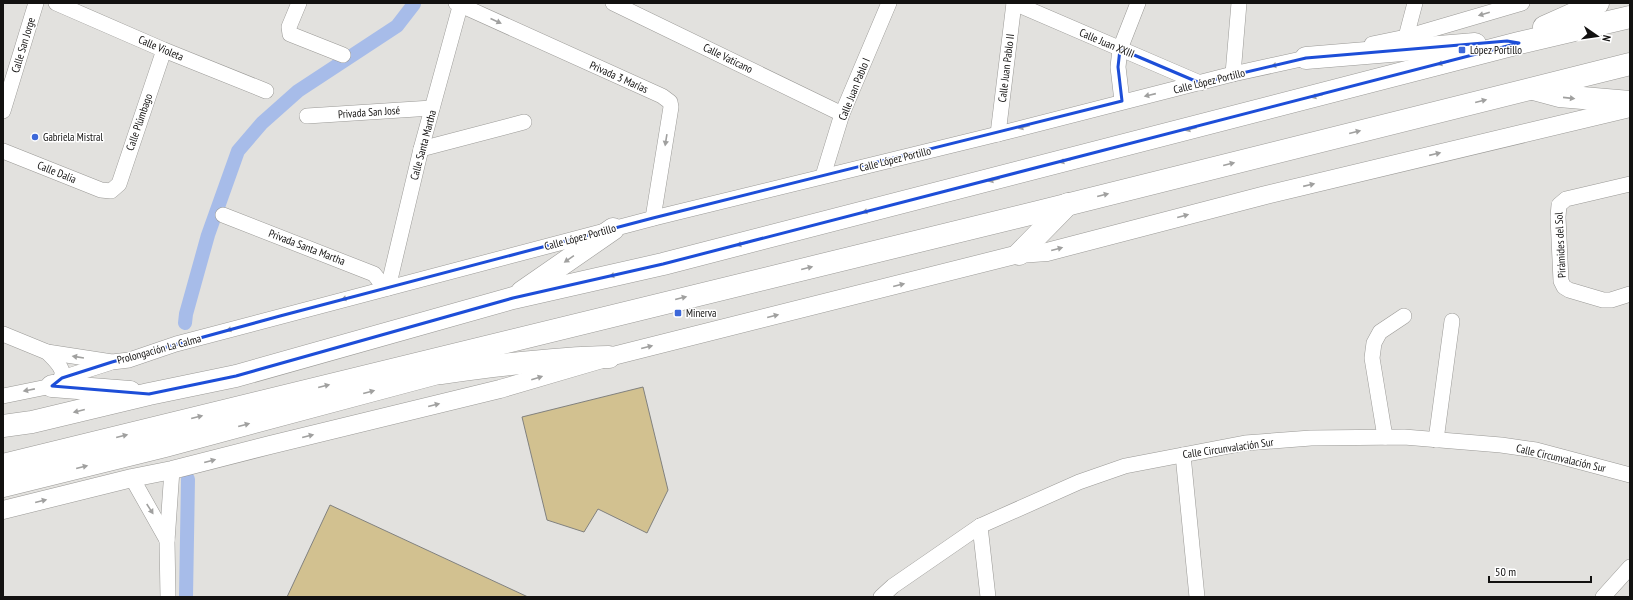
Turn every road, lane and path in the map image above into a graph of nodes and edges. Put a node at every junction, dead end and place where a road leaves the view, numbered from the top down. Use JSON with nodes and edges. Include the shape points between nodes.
{"nodes":[{"id":1,"x":36,"y":3,"type":"edge"},
{"id":2,"x":56,"y":3,"type":"edge"},
{"id":3,"x":299,"y":3,"type":"edge"},
{"id":4,"x":613,"y":3,"type":"edge"},
{"id":5,"x":889,"y":3,"type":"edge"},
{"id":6,"x":1014,"y":3,"type":"edge"},
{"id":7,"x":1138,"y":3,"type":"edge"},
{"id":8,"x":1239,"y":3,"type":"edge"},
{"id":9,"x":1415,"y":3,"type":"edge"},
{"id":10,"x":1522,"y":3,"type":"edge"},
{"id":11,"x":1598,"y":3,"type":"edge"},
{"id":12,"x":459,"y":4,"type":"edge"},
{"id":13,"x":1630,"y":16,"type":"edge"},
{"id":14,"x":1406,"y":37,"type":"junction"},
{"id":15,"x":1519,"y":43,"type":"junction"},
{"id":16,"x":1120,"y":49,"type":"junction"},
{"id":17,"x":164,"y":50,"type":"junction"},
{"id":18,"x":343,"y":55,"type":"dead end"},
{"id":19,"x":1306,"y":58,"type":"junction"},
{"id":20,"x":1630,"y":64,"type":"edge"},
{"id":21,"x":1233,"y":74,"type":"junction"},
{"id":22,"x":1200,"y":83,"type":"junction"},
{"id":23,"x":1531,"y":88,"type":"junction"},
{"id":24,"x":266,"y":91,"type":"dead end"},
{"id":25,"x":1122,"y":102,"type":"junction"},
{"id":26,"x":1630,"y":102,"type":"edge"},
{"id":27,"x":432,"y":108,"type":"junction"},
{"id":28,"x":1630,"y":108,"type":"edge"},
{"id":29,"x":3,"y":111,"type":"edge"},
{"id":30,"x":842,"y":114,"type":"junction"},
{"id":31,"x":306,"y":116,"type":"dead end"},
{"id":32,"x":524,"y":122,"type":"dead end"},
{"id":33,"x":998,"y":134,"type":"junction"},
{"id":34,"x":421,"y":149,"type":"junction"},
{"id":35,"x":3,"y":151,"type":"edge"},
{"id":36,"x":823,"y":176,"type":"junction"},
{"id":37,"x":1630,"y":184,"type":"edge"},
{"id":38,"x":111,"y":191,"type":"joint"},
{"id":39,"x":1068,"y":204,"type":"junction"},
{"id":40,"x":223,"y":215,"type":"dead end"},
{"id":41,"x":653,"y":218,"type":"junction"},
{"id":42,"x":612,"y":229,"type":"junction"},
{"id":43,"x":1019,"y":254,"type":"junction"},
{"id":44,"x":387,"y":288,"type":"junction"},
{"id":45,"x":1630,"y":294,"type":"edge"},
{"id":46,"x":513,"y":298,"type":"junction"},
{"id":47,"x":648,"y":306,"type":"junction"},
{"id":48,"x":1404,"y":316,"type":"dead end"},
{"id":49,"x":269,"y":320,"type":"joint"},
{"id":50,"x":1452,"y":321,"type":"dead end"},
{"id":51,"x":3,"y":334,"type":"edge"},
{"id":52,"x":47,"y":352,"type":"junction"},
{"id":53,"x":609,"y":357,"type":"junction"},
{"id":54,"x":112,"y":362,"type":"junction"},
{"id":55,"x":441,"y":373,"type":"junction"},
{"id":56,"x":56,"y":382,"type":"junction"},
{"id":57,"x":149,"y":394,"type":"junction"},
{"id":58,"x":3,"y":396,"type":"edge"},
{"id":59,"x":3,"y":426,"type":"edge"},
{"id":60,"x":1385,"y":437,"type":"junction"},
{"id":61,"x":1436,"y":440,"type":"junction"},
{"id":62,"x":1183,"y":455,"type":"junction"},
{"id":63,"x":3,"y":465,"type":"edge"},
{"id":64,"x":172,"y":470,"type":"junction"},
{"id":65,"x":1630,"y":475,"type":"edge"},
{"id":66,"x":132,"y":478,"type":"junction"},
{"id":67,"x":3,"y":486,"type":"edge"},
{"id":68,"x":3,"y":510,"type":"edge"},
{"id":69,"x":980,"y":526,"type":"junction"},
{"id":70,"x":167,"y":541,"type":"junction"},
{"id":71,"x":1630,"y":567,"type":"edge"},
{"id":72,"x":168,"y":597,"type":"edge"},
{"id":73,"x":881,"y":597,"type":"edge"},
{"id":74,"x":988,"y":597,"type":"edge"},
{"id":75,"x":1197,"y":597,"type":"edge"},
{"id":76,"x":1603,"y":597,"type":"edge"}],
"edges":[{"from":1,"to":29,"type":"street","name":"Calle San Jorge"},
{"from":2,"to":17,"type":"street","name":"Calle Violeta"},
{"from":3,"to":18,"type":"street","via":[[289,27],[290,34]]},
{"from":4,"to":30,"type":"street","name":"Calle Vaticano"},
{"from":5,"to":30,"type":"street","name":"Calle Juan Pablo I"},
{"from":6,"to":16,"type":"street","name":"Calle Juan XXIII"},
{"from":6,"to":33,"type":"street","name":"Calle Juan Pablo II"},
{"from":7,"to":16,"type":"street"},
{"from":8,"to":21,"type":"street"},
{"from":9,"to":14,"type":"street"},
{"from":10,"to":14,"type":"street","name":"Calle López Portillo","one_way":true},
{"from":11,"to":15,"type":"highway","via":[[1530,33]]},
{"from":12,"to":27,"type":"street","name":"Calle Santa Martha"},
{"from":12,"to":41,"type":"street","name":"Privada 3 Marías","one_way":true,"via":[[670,102]]},
{"from":13,"to":15,"type":"highway"},
{"from":14,"to":19,"type":"street","name":"Calle López Portillo"},
{"from":15,"to":19,"type":"highway","via":[[1507,41]]},
{"from":15,"to":46,"type":"highway","one_way":true,"via":[[670,262]]},
{"from":16,"to":22,"type":"street","name":"Calle Juan XXIII"},
{"from":16,"to":25,"type":"street","via":[[1118,67]]},
{"from":17,"to":24,"type":"street","name":"Calle Violeta"},
{"from":17,"to":38,"type":"street","name":"Calle Plúmbago","via":[[119,184]]},
{"from":19,"to":21,"type":"street","name":"Calle López Portillo","one_way":true},
{"from":20,"to":23,"type":"highway"},
{"from":21,"to":22,"type":"street","name":"Calle López Portillo"},
{"from":22,"to":25,"type":"street","name":"Calle López Portillo","one_way":true},
{"from":23,"to":26,"type":"highway","one_way":true,"via":[[1559,96]]},
{"from":39,"to":23,"type":"highway","one_way":true},
{"from":25,"to":33,"type":"street","name":"Calle López Portillo","one_way":true},
{"from":27,"to":31,"type":"street","name":"Privada San José"},
{"from":27,"to":34,"type":"street","name":"Calle Santa Martha"},
{"from":43,"to":28,"type":"street","one_way":true,"via":[[1047,252],[1262,196]]},
{"from":30,"to":36,"type":"street","name":"Calle Juan Pablo I"},
{"from":32,"to":34,"type":"street"},
{"from":33,"to":36,"type":"street","name":"Calle López Portillo"},
{"from":34,"to":44,"type":"street","name":"Calle Santa Martha"},
{"from":35,"to":38,"type":"street","name":"Calle Dalia","via":[[101,190]]},
{"from":36,"to":41,"type":"street","name":"Calle López Portillo"},
{"from":37,"to":45,"type":"street","name":"Pirámides del Sol","via":[[1566,199],[1559,205],[1558,217],[1561,281],[1564,287],[1602,300]]},
{"from":39,"to":43,"type":"highway"},
{"from":47,"to":39,"type":"highway","one_way":true},
{"from":40,"to":44,"type":"street","name":"Privada Santa Martha","via":[[374,274]]},
{"from":41,"to":42,"type":"street","name":"Calle López Portillo"},
{"from":42,"to":44,"type":"street","name":"Calle López Portillo"},
{"from":42,"to":46,"type":"highway","one_way":true},
{"from":53,"to":43,"type":"street","one_way":true},
{"from":44,"to":49,"type":"street","name":"Calle López Portillo","one_way":true},
{"from":46,"to":57,"type":"highway","via":[[236,376]]},
{"from":47,"to":55,"type":"highway","via":[[612,326],[466,364]]},
{"from":63,"to":47,"type":"highway","one_way":true},
{"from":48,"to":60,"type":"street","via":[[1380,332],[1374,343],[1372,358]]},
{"from":49,"to":54,"type":"street","name":"Prolongación La Calma","one_way":true,"via":[[176,344],[129,360]]},
{"from":50,"to":61,"type":"street"},
{"from":51,"to":52,"type":"street","name":"Prolongación La Calma"},
{"from":54,"to":52,"type":"street","name":"Prolongación La Calma","one_way":true},
{"from":52,"to":56,"type":"street","name":"Prolongación La Calma","via":[[58,363],[62,373]]},
{"from":53,"to":55,"type":"highway","via":[[522,362]]},
{"from":64,"to":53,"type":"street","one_way":true,"via":[[500,389]]},
{"from":54,"to":56,"type":"street"},
{"from":67,"to":55,"type":"highway","one_way":true},
{"from":56,"to":57,"type":"highway"},
{"from":56,"to":58,"type":"street","one_way":true},
{"from":57,"to":59,"type":"highway","one_way":true,"via":[[32,422]]},
{"from":60,"to":61,"type":"street","name":"Calle Circunvalación Sur"},
{"from":60,"to":62,"type":"street","name":"Calle Circunvalación Sur","via":[[1310,438],[1245,443]]},
{"from":61,"to":65,"type":"street","name":"Calle Circunvalación Sur","via":[[1536,450]]},
{"from":62,"to":69,"type":"street","name":"Calle Circunvalación Sur","via":[[1125,466],[1079,482]]},
{"from":62,"to":75,"type":"street"},
{"from":64,"to":66,"type":"street"},
{"from":64,"to":70,"type":"street"},
{"from":68,"to":66,"type":"street","one_way":true},
{"from":66,"to":70,"type":"street","one_way":true},
{"from":69,"to":73,"type":"street","name":"Calle Circunvalación Sur"},
{"from":69,"to":74,"type":"street"},
{"from":70,"to":72,"type":"street"},
{"from":71,"to":76,"type":"street"}]}
